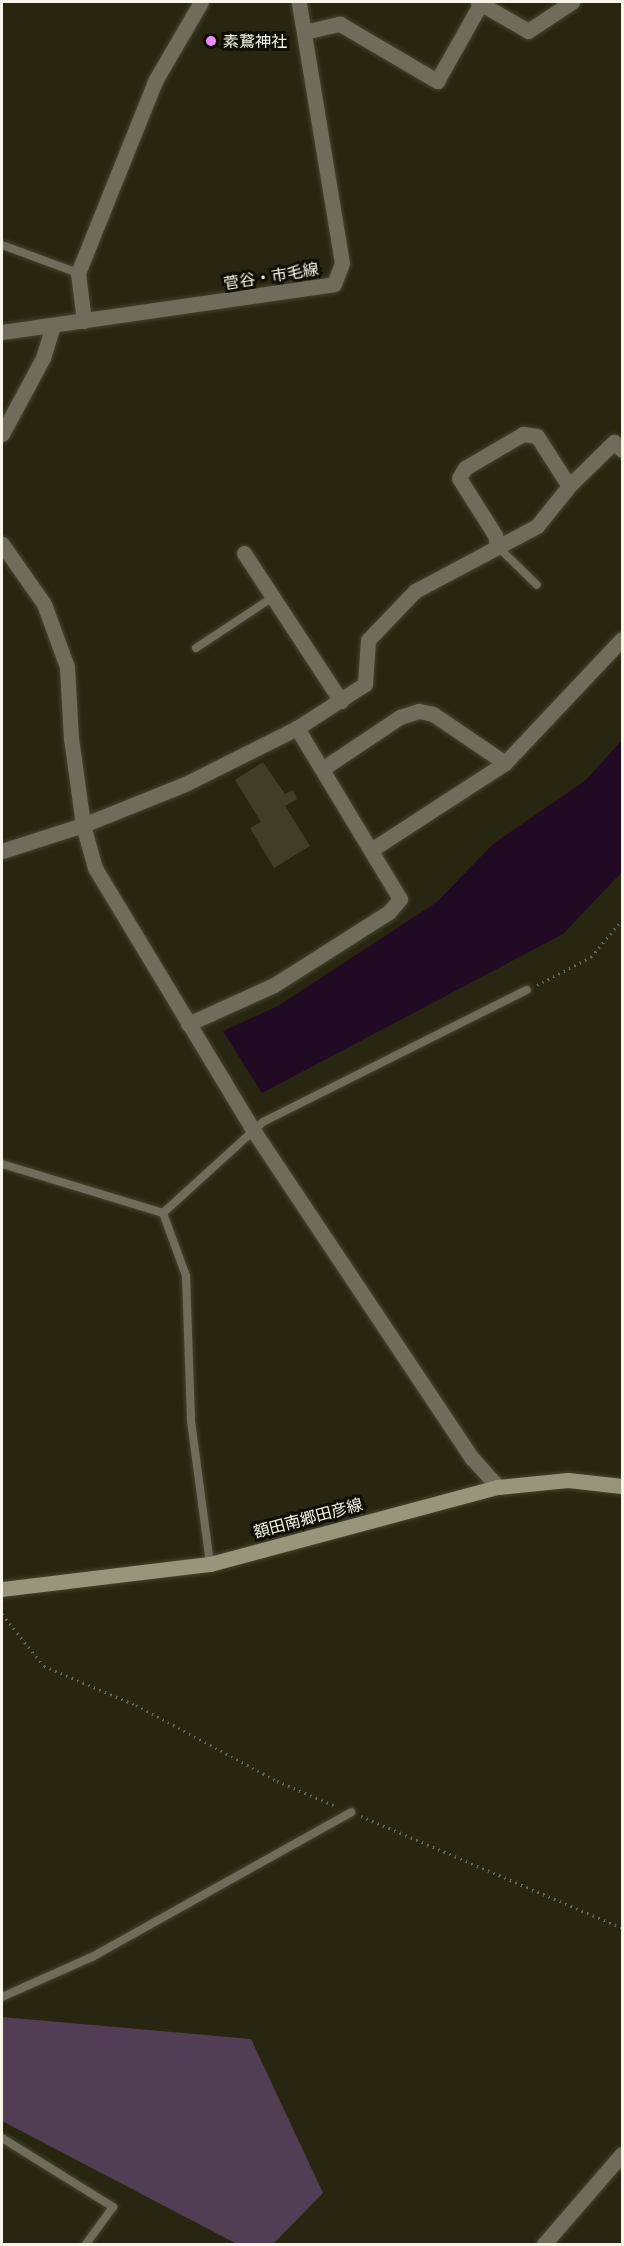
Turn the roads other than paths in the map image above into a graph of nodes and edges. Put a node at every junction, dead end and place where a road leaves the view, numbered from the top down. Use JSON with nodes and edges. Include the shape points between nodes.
{"nodes":[{"id":1,"x":201,"y":2,"type":"edge"},
{"id":2,"x":299,"y":2,"type":"edge"},
{"id":3,"x":480,"y":2,"type":"edge"},
{"id":4,"x":572,"y":2,"type":"edge"},
{"id":5,"x":304,"y":32,"type":"junction"},
{"id":6,"x":2,"y":245,"type":"edge"},
{"id":7,"x":78,"y":273,"type":"junction"},
{"id":8,"x":84,"y":321,"type":"junction"},
{"id":9,"x":53,"y":325,"type":"junction"},
{"id":10,"x":2,"y":332,"type":"edge"},
{"id":11,"x":2,"y":434,"type":"edge"},
{"id":12,"x":622,"y":450,"type":"edge"},
{"id":13,"x":569,"y":486,"type":"junction"},
{"id":14,"x":2,"y":544,"type":"edge"},
{"id":15,"x":497,"y":546,"type":"junction"},
{"id":16,"x":244,"y":553,"type":"dead end"},
{"id":17,"x":537,"y":585,"type":"dead end"},
{"id":18,"x":273,"y":597,"type":"junction"},
{"id":19,"x":622,"y":639,"type":"edge"},
{"id":20,"x":196,"y":648,"type":"dead end"},
{"id":21,"x":341,"y":702,"type":"junction"},
{"id":22,"x":297,"y":729,"type":"junction"},
{"id":23,"x":505,"y":763,"type":"junction"},
{"id":24,"x":322,"y":769,"type":"junction"},
{"id":25,"x":83,"y":825,"type":"junction"},
{"id":26,"x":371,"y":850,"type":"junction"},
{"id":27,"x":2,"y":851,"type":"edge"},
{"id":28,"x":527,"y":990,"type":"road end"},
{"id":29,"x":188,"y":1024,"type":"junction"},
{"id":30,"x":255,"y":1134,"type":"junction"},
{"id":31,"x":2,"y":1164,"type":"edge"},
{"id":32,"x":164,"y":1213,"type":"junction"},
{"id":33,"x":622,"y":1486,"type":"edge"},
{"id":34,"x":498,"y":1487,"type":"junction"},
{"id":35,"x":210,"y":1564,"type":"junction"},
{"id":36,"x":2,"y":1589,"type":"edge"},
{"id":37,"x":351,"y":1812,"type":"road end"},
{"id":38,"x":2,"y":1997,"type":"edge"},
{"id":39,"x":2,"y":2138,"type":"edge"},
{"id":40,"x":622,"y":2154,"type":"edge"},
{"id":41,"x":86,"y":2244,"type":"edge"},
{"id":42,"x":544,"y":2244,"type":"edge"}],
"edges":[{"from":1,"to":7,"type":"street","via":[[155,81]]},
{"from":2,"to":5,"type":"street","name":"菅谷・市毛線"},
{"from":3,"to":4,"type":"street","via":[[528,31]]},
{"from":3,"to":5,"type":"street","via":[[437,81],[340,24]]},
{"from":5,"to":8,"type":"street","name":"菅谷・市毛線","via":[[342,263],[334,284]]},
{"from":6,"to":7,"type":"lane"},
{"from":7,"to":8,"type":"street"},
{"from":8,"to":9,"type":"street","name":"菅谷・市毛線"},
{"from":9,"to":10,"type":"street","name":"菅谷・市毛線"},
{"from":9,"to":11,"type":"street","via":[[43,358]]},
{"from":12,"to":13,"type":"street","via":[[615,442]]},
{"from":13,"to":15,"type":"street","via":[[537,526]]},
{"from":13,"to":15,"type":"street","via":[[537,436],[523,434],[465,468],[459,478],[495,535]]},
{"from":14,"to":25,"type":"street","via":[[44,604],[67,667],[70,738]]},
{"from":15,"to":17,"type":"lane"},
{"from":15,"to":21,"type":"street","via":[[415,591],[377,627],[368,640],[365,684]]},
{"from":16,"to":18,"type":"street"},
{"from":18,"to":20,"type":"lane"},
{"from":18,"to":21,"type":"street"},
{"from":19,"to":23,"type":"street"},
{"from":21,"to":22,"type":"street"},
{"from":22,"to":24,"type":"street"},
{"from":22,"to":25,"type":"street","via":[[185,784]]},
{"from":23,"to":24,"type":"street","via":[[433,714],[419,711],[400,717]]},
{"from":23,"to":26,"type":"street"},
{"from":24,"to":26,"type":"street"},
{"from":25,"to":27,"type":"street"},
{"from":25,"to":29,"type":"street","via":[[95,868]]},
{"from":26,"to":29,"type":"street","via":[[400,898],[389,912],[274,985]]},
{"from":28,"to":30,"type":"lane","via":[[263,1122]]},
{"from":29,"to":30,"type":"street"},
{"from":30,"to":32,"type":"lane"},
{"from":30,"to":34,"type":"street","via":[[472,1458]]},
{"from":31,"to":32,"type":"lane"},
{"from":32,"to":35,"type":"lane","via":[[186,1276],[190,1421]]},
{"from":33,"to":34,"type":"main road","name":"額田南郷田彦線","via":[[568,1480]]},
{"from":34,"to":35,"type":"main road","name":"額田南郷田彦線"},
{"from":35,"to":36,"type":"main road","name":"額田南郷田彦線"},
{"from":37,"to":38,"type":"lane","via":[[92,1957]]},
{"from":39,"to":41,"type":"lane","via":[[113,2207]]},
{"from":40,"to":42,"type":"street"}]}
